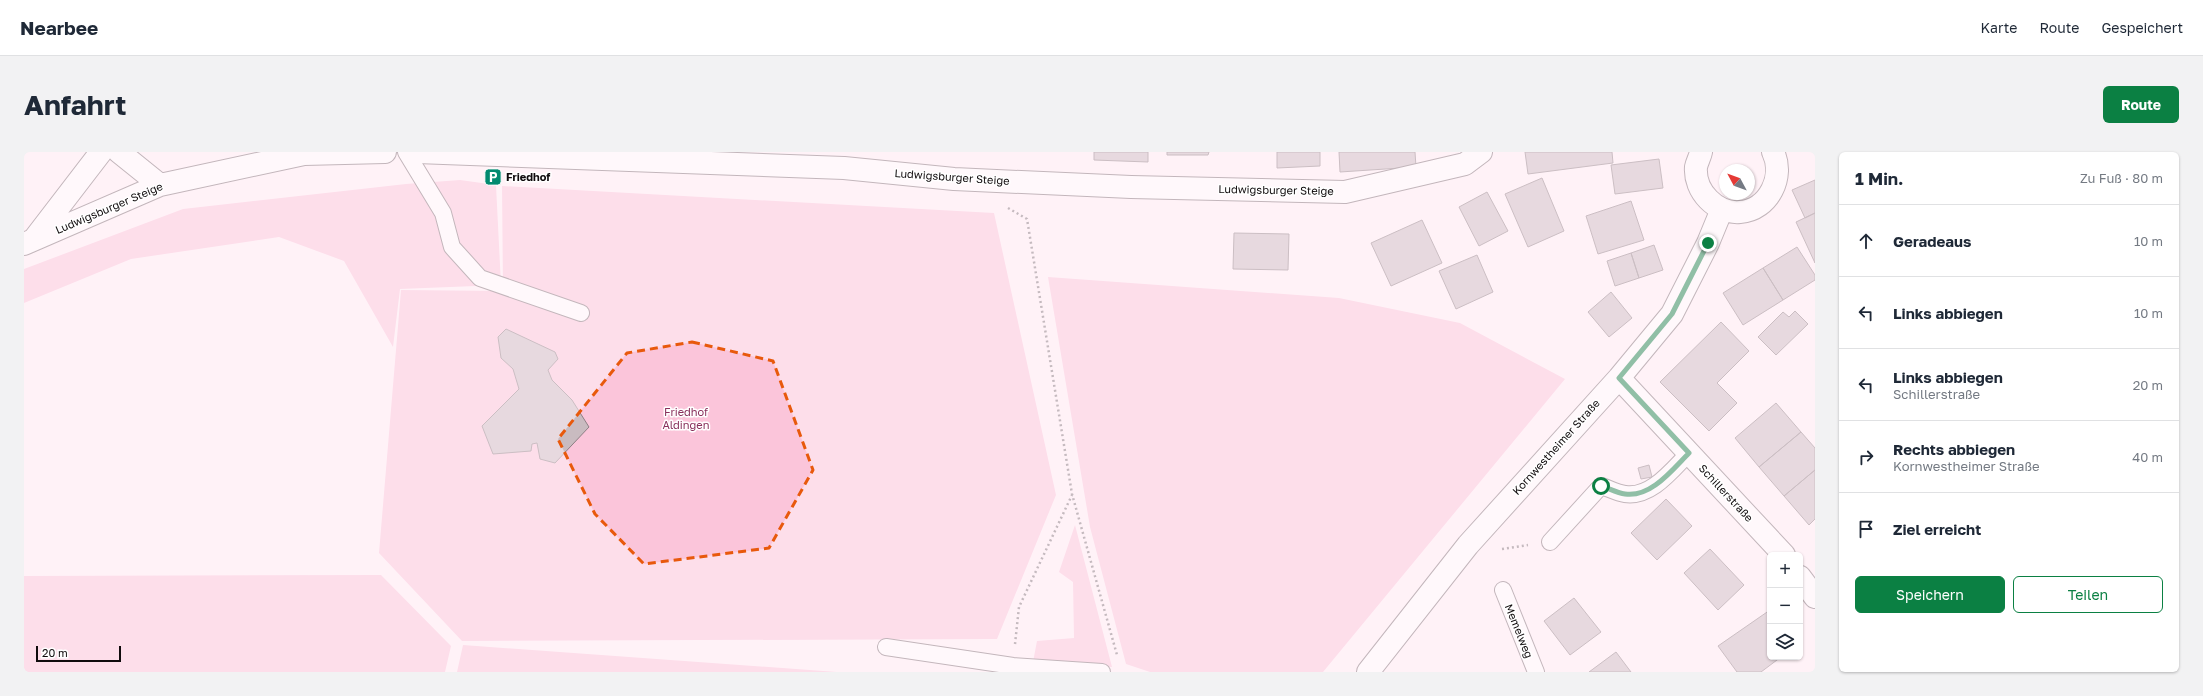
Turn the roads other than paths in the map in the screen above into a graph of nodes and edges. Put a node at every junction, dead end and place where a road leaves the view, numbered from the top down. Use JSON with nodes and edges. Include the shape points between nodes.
{"nodes":[{"id":1,"x":101,"y":152,"type":"edge"},
{"id":2,"x":119,"y":152,"type":"edge"},
{"id":3,"x":385,"y":152,"type":"edge"},
{"id":4,"x":406,"y":152,"type":"edge"},
{"id":5,"x":417,"y":152,"type":"edge"},
{"id":6,"x":828,"y":152,"type":"edge"},
{"id":7,"x":1481,"y":152,"type":"edge"},
{"id":8,"x":1701,"y":152,"type":"edge"},
{"id":9,"x":1779,"y":154,"type":"edge"},
{"id":10,"x":844,"y":168,"type":"junction"},
{"id":11,"x":160,"y":185,"type":"junction"},
{"id":12,"x":1722,"y":209,"type":"junction"},
{"id":13,"x":29,"y":242,"type":"edge"},
{"id":14,"x":581,"y":312,"type":"dead end"},
{"id":15,"x":1619,"y":378,"type":"junction"},
{"id":16,"x":1689,"y":453,"type":"junction"},
{"id":17,"x":1550,"y":542,"type":"dead end"},
{"id":18,"x":1781,"y":552,"type":"edge"},
{"id":19,"x":1803,"y":581,"type":"edge"},
{"id":20,"x":1503,"y":590,"type":"dead end"},
{"id":21,"x":1815,"y":597,"type":"edge"},
{"id":22,"x":886,"y":647,"type":"dead end"},
{"id":23,"x":1102,"y":672,"type":"edge"},
{"id":24,"x":1368,"y":672,"type":"edge"},
{"id":25,"x":1536,"y":672,"type":"edge"}],
"edges":[{"from":1,"to":13,"type":"street"},
{"from":2,"to":11,"type":"street"},
{"from":3,"to":11,"type":"street","name":"Ludwigsburger Steige","via":[[304,154]]},
{"from":4,"to":14,"type":"lane","via":[[443,213],[452,248],[480,278]]},
{"from":5,"to":10,"type":"street","name":"Ludwigsburger Steige"},
{"from":6,"to":10,"type":"street"},
{"from":7,"to":10,"type":"street","name":"Ludwigsburger Steige","via":[[1465,164],[1344,192],[1131,187],[954,179]]},
{"from":8,"to":12,"type":"street","via":[[1696,167],[1698,184],[1708,199]]},
{"from":9,"to":12,"type":"street","via":[[1777,177],[1771,194],[1758,206],[1740,212]]},
{"from":11,"to":13,"type":"street","name":"Ludwigsburger Steige"},
{"from":12,"to":15,"type":"street","name":"Kornwestheimer Straße","via":[[1672,314]]},
{"from":15,"to":16,"type":"street","name":"Schillerstraße"},
{"from":15,"to":24,"type":"street","name":"Kornwestheimer Straße","via":[[1468,545]]},
{"from":16,"to":17,"type":"lane","via":[[1644,493],[1625,494],[1601,486]]},
{"from":16,"to":18,"type":"street","name":"Schillerstraße"},
{"from":19,"to":21,"type":"street"},
{"from":20,"to":25,"type":"lane","name":"Memelweg"},
{"from":22,"to":23,"type":"lane","via":[[1013,666]]}]}
